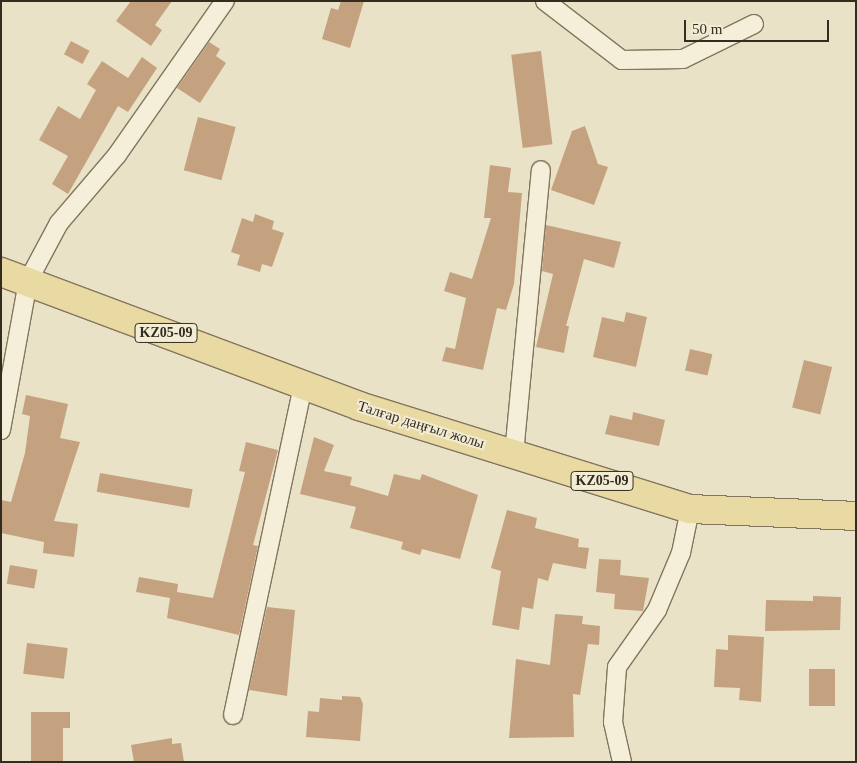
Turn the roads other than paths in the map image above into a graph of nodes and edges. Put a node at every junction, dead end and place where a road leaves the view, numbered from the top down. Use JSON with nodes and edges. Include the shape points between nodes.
{"nodes":[{"id":1,"x":225,"y":1,"type":"edge"},
{"id":2,"x":545,"y":1,"type":"edge"},
{"id":3,"x":754,"y":24,"type":"dead end"},
{"id":4,"x":541,"y":170,"type":"dead end"},
{"id":5,"x":1,"y":272,"type":"edge"},
{"id":6,"x":28,"y":281,"type":"junction"},
{"id":7,"x":303,"y":385,"type":"junction"},
{"id":8,"x":1,"y":430,"type":"edge"},
{"id":9,"x":514,"y":454,"type":"junction"},
{"id":10,"x":690,"y":509,"type":"junction"},
{"id":11,"x":856,"y":516,"type":"edge"},
{"id":12,"x":233,"y":715,"type":"dead end"},
{"id":13,"x":622,"y":762,"type":"edge"}],
"edges":[{"from":1,"to":6,"type":"street","via":[[116,155],[59,223]]},
{"from":2,"to":3,"type":"street","via":[[622,60],[683,59]]},
{"from":4,"to":9,"type":"street"},
{"from":5,"to":6,"type":"main road","name":"Талғар даңғыл жолы","number":"KZ05-09"},
{"from":6,"to":7,"type":"main road","name":"Талғар даңғыл жолы","number":"KZ05-09"},
{"from":6,"to":8,"type":"street"},
{"from":7,"to":9,"type":"main road","name":"Талғар даңғыл жолы","number":"KZ05-09"},
{"from":7,"to":12,"type":"street"},
{"from":9,"to":10,"type":"main road","name":"Талғар даңғыл жолы","number":"KZ05-09"},
{"from":10,"to":11,"type":"main road","name":"Талғар даңғыл жолы","number":"KZ05-09"},
{"from":10,"to":13,"type":"street","via":[[681,553],[657,610],[617,667],[612,722]]}]}
